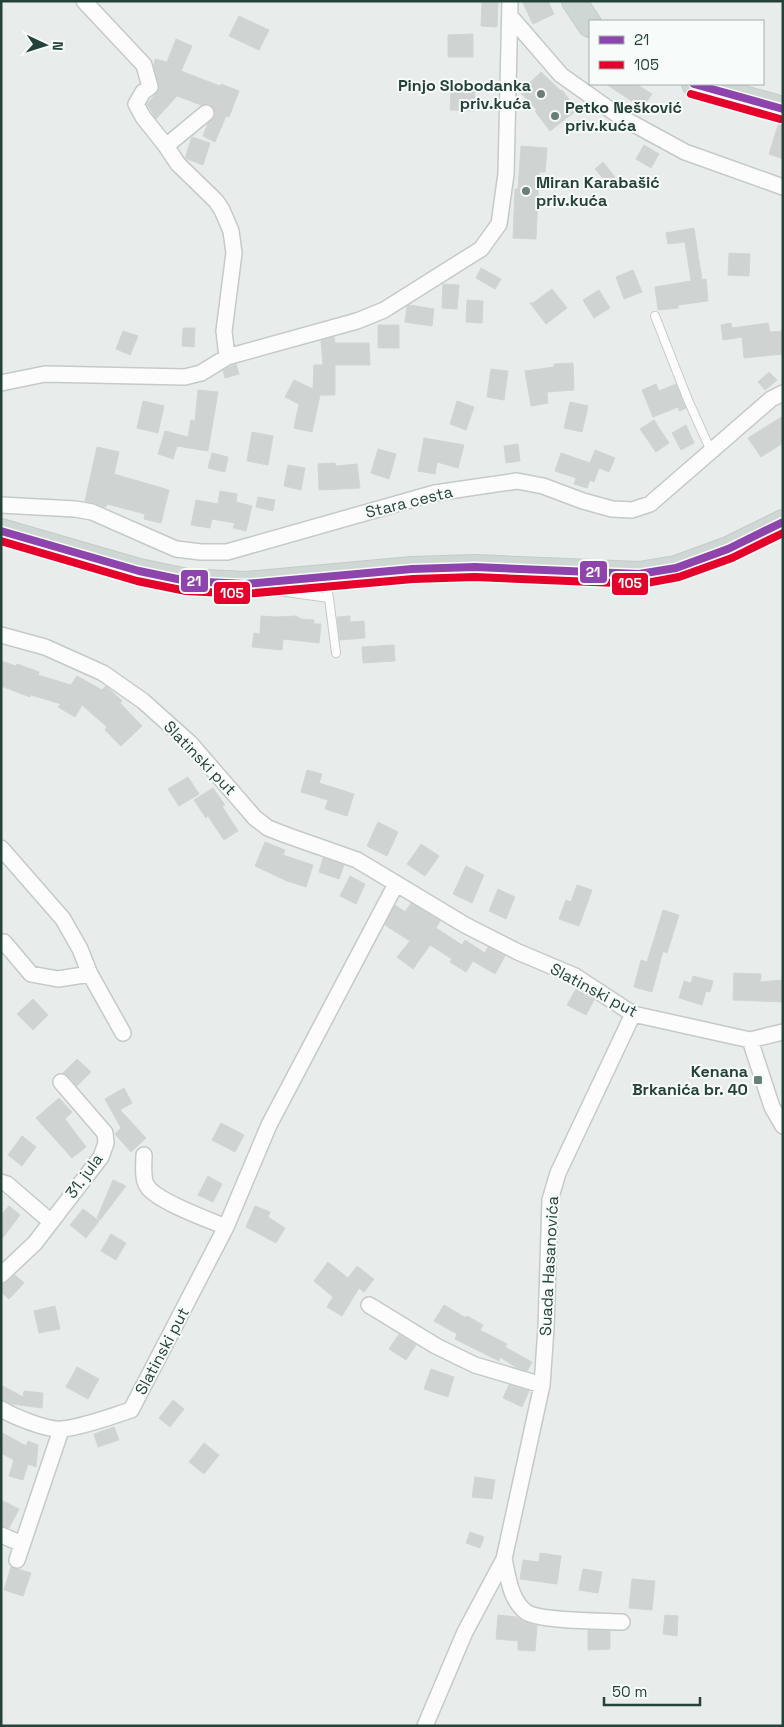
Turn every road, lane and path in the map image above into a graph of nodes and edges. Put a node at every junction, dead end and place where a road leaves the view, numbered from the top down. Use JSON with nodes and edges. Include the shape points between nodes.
{"nodes":[{"id":1,"x":84,"y":1,"type":"edge"},
{"id":2,"x":574,"y":1,"type":"edge"},
{"id":3,"x":510,"y":9,"type":"edge"},
{"id":4,"x":589,"y":24,"type":"edge"},
{"id":5,"x":698,"y":85,"type":"edge"},
{"id":6,"x":783,"y":109,"type":"edge"},
{"id":7,"x":206,"y":113,"type":"dead end"},
{"id":8,"x":166,"y":146,"type":"junction"},
{"id":9,"x":783,"y":187,"type":"edge"},
{"id":10,"x":655,"y":316,"type":"dead end"},
{"id":11,"x":227,"y":357,"type":"junction"},
{"id":12,"x":1,"y":383,"type":"edge"},
{"id":13,"x":783,"y":392,"type":"edge"},
{"id":14,"x":711,"y":451,"type":"junction"},
{"id":15,"x":1,"y":505,"type":"edge"},
{"id":16,"x":783,"y":522,"type":"edge"},
{"id":17,"x":1,"y":531,"type":"edge"},
{"id":18,"x":326,"y":587,"type":"junction"},
{"id":19,"x":1,"y":635,"type":"edge"},
{"id":20,"x":336,"y":653,"type":"dead end"},
{"id":21,"x":1,"y":848,"type":"edge"},
{"id":22,"x":396,"y":884,"type":"junction"},
{"id":23,"x":4,"y":942,"type":"dead end"},
{"id":24,"x":90,"y":974,"type":"junction"},
{"id":25,"x":633,"y":1014,"type":"junction"},
{"id":26,"x":783,"y":1032,"type":"edge"},
{"id":27,"x":123,"y":1033,"type":"dead end"},
{"id":28,"x":750,"y":1040,"type":"junction"},
{"id":29,"x":61,"y":1082,"type":"dead end"},
{"id":30,"x":783,"y":1126,"type":"edge"},
{"id":31,"x":144,"y":1155,"type":"dead end"},
{"id":32,"x":1,"y":1182,"type":"edge"},
{"id":33,"x":52,"y":1222,"type":"junction"},
{"id":34,"x":226,"y":1227,"type":"junction"},
{"id":35,"x":1,"y":1275,"type":"edge"},
{"id":36,"x":369,"y":1305,"type":"dead end"},
{"id":37,"x":542,"y":1385,"type":"junction"},
{"id":38,"x":1,"y":1409,"type":"edge"},
{"id":39,"x":61,"y":1430,"type":"junction"},
{"id":40,"x":1,"y":1535,"type":"edge"},
{"id":41,"x":22,"y":1544,"type":"junction"},
{"id":42,"x":504,"y":1559,"type":"junction"},
{"id":43,"x":17,"y":1560,"type":"dead end"},
{"id":44,"x":622,"y":1622,"type":"dead end"},
{"id":45,"x":425,"y":1726,"type":"edge"}],
"edges":[{"from":1,"to":8,"type":"street","via":[[144,65],[150,87],[136,104],[142,117]]},
{"from":2,"to":4,"type":"main road"},
{"from":3,"to":9,"type":"street","via":[[561,76],[619,116],[685,152]]},
{"from":3,"to":11,"type":"street","via":[[506,174],[499,224],[481,249],[384,310],[357,321]]},
{"from":5,"to":6,"type":"main road"},
{"from":7,"to":8,"type":"street"},
{"from":8,"to":11,"type":"street","via":[[178,164],[216,201],[230,231],[234,253],[225,323]]},
{"from":10,"to":14,"type":"lane"},
{"from":11,"to":12,"type":"street","via":[[201,373],[185,377],[45,374]]},
{"from":13,"to":14,"type":"street","name":"Stara cesta"},
{"from":14,"to":15,"type":"street","name":"Stara cesta","via":[[650,504],[632,510],[612,509],[543,486],[517,482],[435,493],[227,552],[176,549],[92,512]]},
{"from":16,"to":18,"type":"main road","via":[[728,549],[685,564],[639,574],[475,567],[412,569]]},
{"from":17,"to":18,"type":"main road","via":[[139,571],[187,581]]},
{"from":18,"to":20,"type":"lane"},
{"from":19,"to":22,"type":"street","name":"Slatinski put","via":[[45,647],[103,673],[143,701],[190,743],[255,818],[268,828],[357,860]]},
{"from":21,"to":24,"type":"street","via":[[63,919]]},
{"from":22,"to":25,"type":"street","name":"Slatinski put","via":[[465,926],[575,976]]},
{"from":22,"to":34,"type":"street","name":"Slatinski put","via":[[269,1126]]},
{"from":23,"to":24,"type":"street","via":[[31,974],[58,979]]},
{"from":24,"to":27,"type":"street"},
{"from":25,"to":28,"type":"street","name":"Slatinski put"},
{"from":25,"to":37,"type":"street","name":"Suada Hasanovića","via":[[558,1173],[550,1200]]},
{"from":26,"to":28,"type":"street","name":"Slatinski put"},
{"from":28,"to":30,"type":"street","via":[[772,1107]]},
{"from":29,"to":33,"type":"street","name":"31. jula","via":[[105,1133],[106,1143],[101,1157]]},
{"from":31,"to":34,"type":"street","via":[[146,1185],[154,1195]]},
{"from":32,"to":33,"type":"street"},
{"from":33,"to":35,"type":"street","name":"31. jula"},
{"from":34,"to":39,"type":"street","name":"Slatinski put","via":[[131,1410]]},
{"from":36,"to":37,"type":"street","via":[[436,1346],[475,1365]]},
{"from":37,"to":42,"type":"street","name":"Suada Hasanovića"},
{"from":38,"to":39,"type":"street","name":"Slatinski put","via":[[27,1422]]},
{"from":39,"to":41,"type":"street"},
{"from":40,"to":41,"type":"street"},
{"from":41,"to":43,"type":"street"},
{"from":42,"to":44,"type":"street","name":"Suada Hasanovića","via":[[513,1595],[526,1612],[581,1621]]},
{"from":42,"to":45,"type":"street","name":"Suada Hasanovića","via":[[465,1632]]}]}
